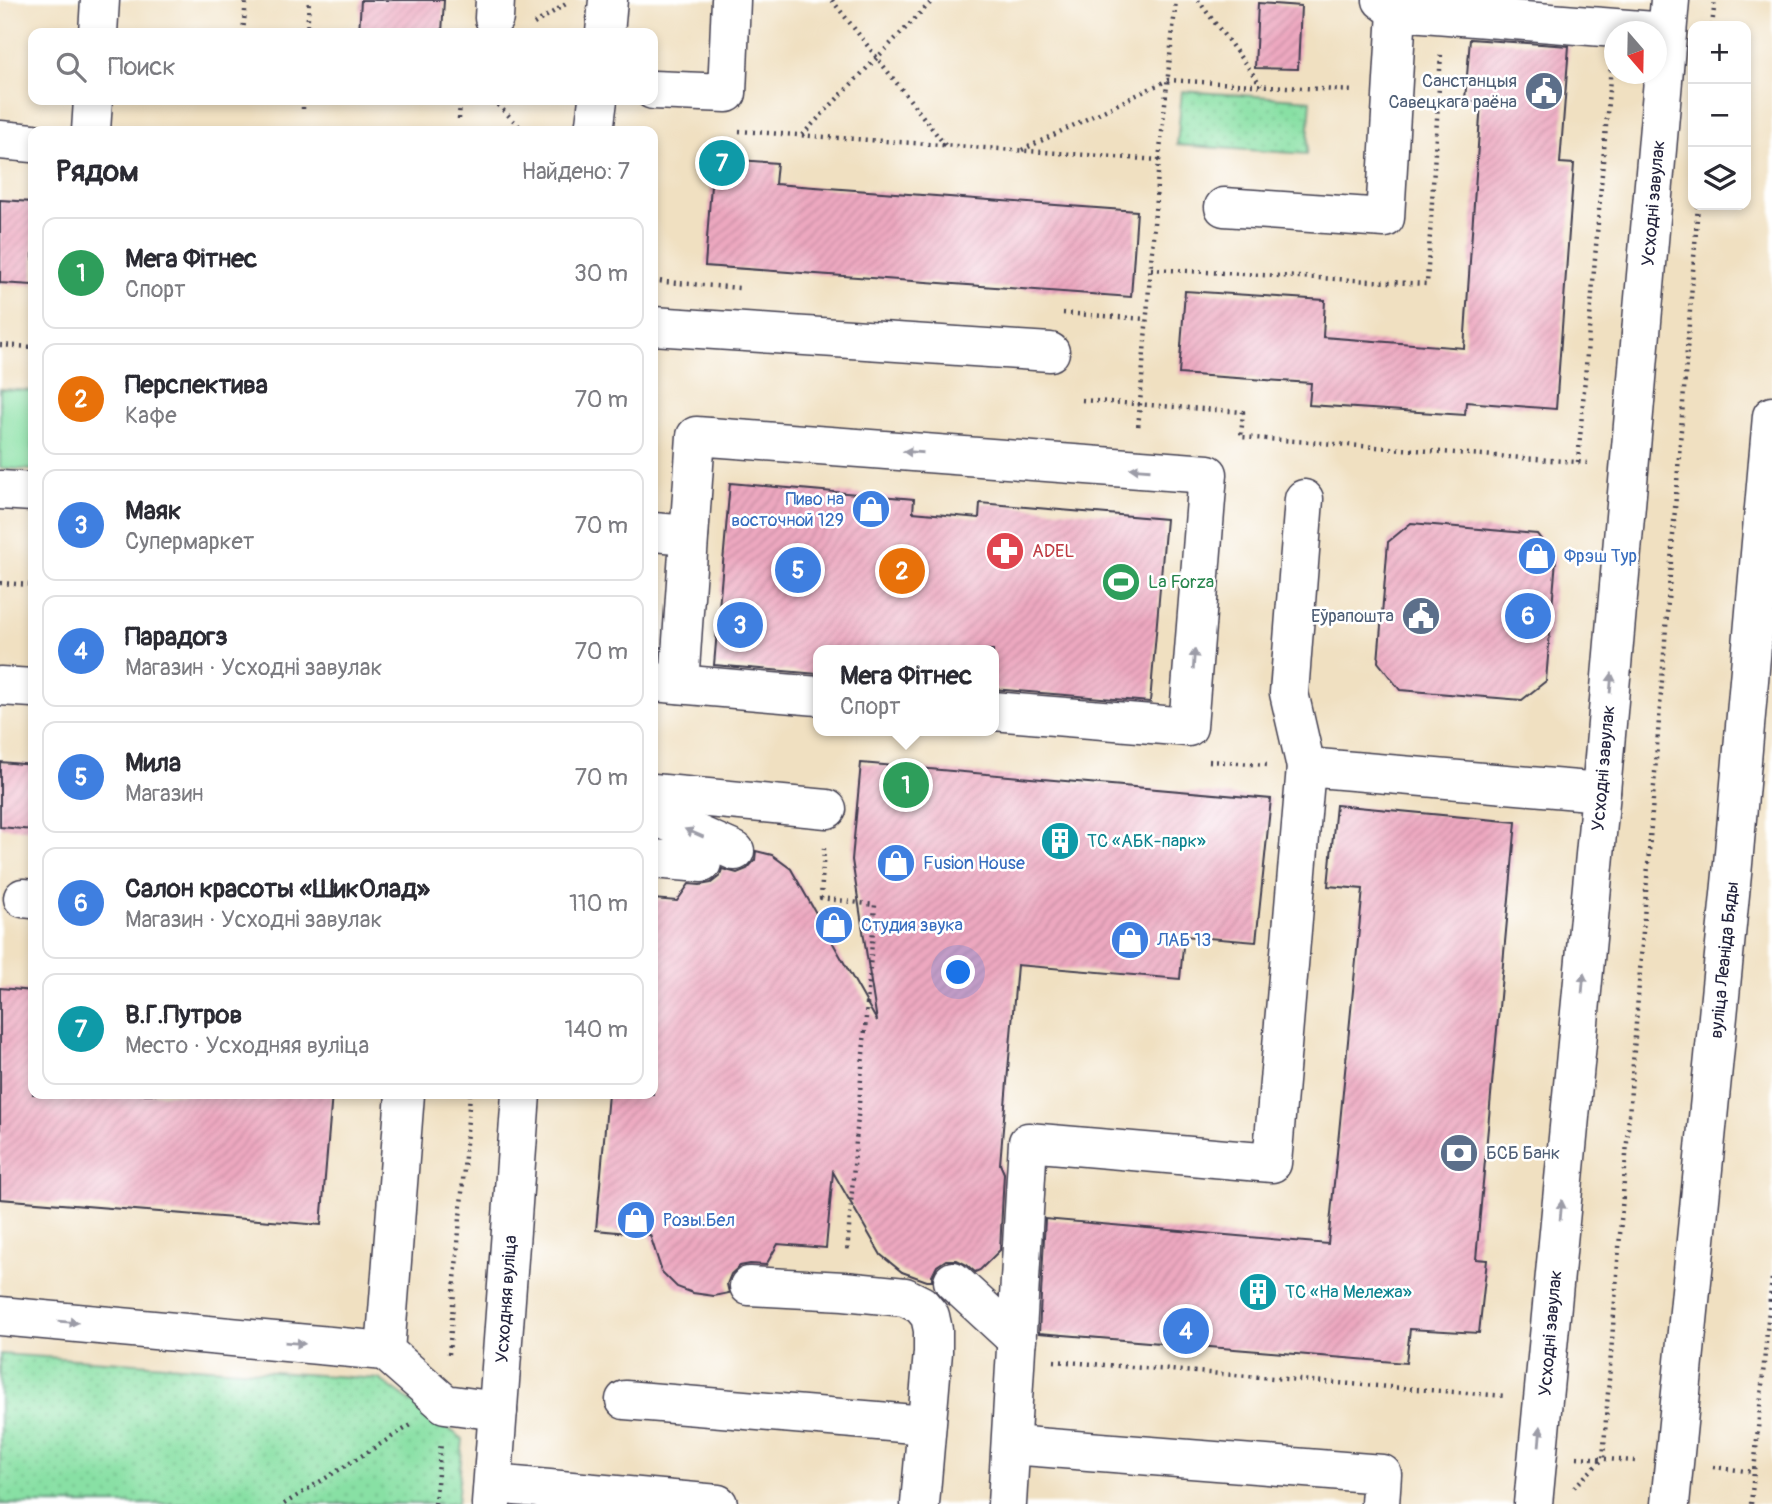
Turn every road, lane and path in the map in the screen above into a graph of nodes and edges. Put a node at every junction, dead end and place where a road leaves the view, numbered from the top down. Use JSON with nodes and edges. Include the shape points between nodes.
{"nodes":[{"id":1,"x":100,"y":0,"type":"edge"},
{"id":2,"x":246,"y":0,"type":"edge"},
{"id":3,"x":309,"y":0,"type":"edge"},
{"id":4,"x":572,"y":0,"type":"edge"},
{"id":5,"x":608,"y":0,"type":"edge"},
{"id":6,"x":731,"y":0,"type":"edge"},
{"id":7,"x":832,"y":0,"type":"edge"},
{"id":8,"x":933,"y":0,"type":"edge"},
{"id":9,"x":1176,"y":0,"type":"edge"},
{"id":10,"x":1198,"y":0,"type":"edge"},
{"id":11,"x":1715,"y":0,"type":"edge"},
{"id":12,"x":1389,"y":6,"type":"edge"},
{"id":13,"x":506,"y":15,"type":"edge"},
{"id":14,"x":1669,"y":16,"type":"edge"},
{"id":15,"x":1644,"y":21,"type":"edge"},
{"id":16,"x":1713,"y":21,"type":"edge"},
{"id":17,"x":1604,"y":26,"type":"edge"},
{"id":18,"x":98,"y":28,"type":"edge"},
{"id":19,"x":243,"y":28,"type":"edge"},
{"id":20,"x":307,"y":28,"type":"edge"},
{"id":21,"x":605,"y":28,"type":"edge"},
{"id":22,"x":876,"y":57,"type":"junction"},
{"id":23,"x":1168,"y":80,"type":"junction"},
{"id":24,"x":1609,"y":84,"type":"edge"},
{"id":25,"x":1261,"y":86,"type":"junction"},
{"id":26,"x":658,"y":90,"type":"edge"},
{"id":27,"x":1393,"y":94,"type":"junction"},
{"id":28,"x":1439,"y":97,"type":"dead end"},
{"id":29,"x":93,"y":105,"type":"edge"},
{"id":30,"x":303,"y":105,"type":"edge"},
{"id":31,"x":460,"y":105,"type":"edge"},
{"id":32,"x":498,"y":105,"type":"edge"},
{"id":33,"x":597,"y":105,"type":"edge"},
{"id":34,"x":303,"y":109,"type":"dead end"},
{"id":35,"x":459,"y":119,"type":"dead end"},
{"id":36,"x":91,"y":126,"type":"edge"},
{"id":37,"x":519,"y":126,"type":"edge"},
{"id":38,"x":595,"y":126,"type":"edge"},
{"id":39,"x":733,"y":131,"type":"dead end"},
{"id":40,"x":802,"y":136,"type":"junction"},
{"id":41,"x":0,"y":140,"type":"edge"},
{"id":42,"x":28,"y":143,"type":"edge"},
{"id":43,"x":945,"y":145,"type":"junction"},
{"id":44,"x":1021,"y":151,"type":"junction"},
{"id":45,"x":1159,"y":160,"type":"junction"},
{"id":46,"x":1224,"y":207,"type":"dead end"},
{"id":47,"x":1698,"y":210,"type":"edge"},
{"id":48,"x":658,"y":327,"type":"edge"},
{"id":49,"x":0,"y":345,"type":"edge"},
{"id":50,"x":28,"y":347,"type":"edge"},
{"id":51,"x":1050,"y":352,"type":"dead end"},
{"id":52,"x":1082,"y":400,"type":"dead end"},
{"id":53,"x":1140,"y":405,"type":"junction"},
{"id":54,"x":1772,"y":416,"type":"edge"},
{"id":55,"x":1578,"y":463,"type":"junction"},
{"id":56,"x":1630,"y":467,"type":"junction"},
{"id":57,"x":1135,"y":468,"type":"junction"},
{"id":58,"x":1678,"y":472,"type":"junction"},
{"id":59,"x":0,"y":490,"type":"edge"},
{"id":60,"x":28,"y":492,"type":"edge"},
{"id":61,"x":1304,"y":499,"type":"dead end"},
{"id":62,"x":671,"y":533,"type":"edge"},
{"id":63,"x":0,"y":583,"type":"edge"},
{"id":64,"x":28,"y":585,"type":"edge"},
{"id":65,"x":666,"y":683,"type":"edge"},
{"id":66,"x":0,"y":687,"type":"edge"},
{"id":67,"x":28,"y":688,"type":"edge"},
{"id":68,"x":813,"y":696,"type":"edge"},
{"id":69,"x":999,"y":711,"type":"edge"},
{"id":70,"x":1188,"y":727,"type":"junction"},
{"id":71,"x":1306,"y":767,"type":"junction"},
{"id":72,"x":1601,"y":792,"type":"junction"},
{"id":73,"x":658,"y":793,"type":"edge"},
{"id":74,"x":827,"y":809,"type":"joint"},
{"id":75,"x":658,"y":818,"type":"edge"},
{"id":76,"x":658,"y":859,"type":"edge"},
{"id":77,"x":405,"y":1099,"type":"edge"},
{"id":78,"x":470,"y":1099,"type":"edge"},
{"id":79,"x":521,"y":1099,"type":"edge"},
{"id":80,"x":1772,"y":1277,"type":"edge"},
{"id":81,"x":953,"y":1280,"type":"dead end"},
{"id":82,"x":749,"y":1286,"type":"dead end"},
{"id":83,"x":844,"y":1291,"type":"junction"},
{"id":84,"x":0,"y":1316,"type":"edge"},
{"id":85,"x":1769,"y":1341,"type":"edge"},
{"id":86,"x":1017,"y":1349,"type":"junction"},
{"id":87,"x":385,"y":1351,"type":"junction"},
{"id":88,"x":1509,"y":1396,"type":"dead end"},
{"id":89,"x":625,"y":1400,"type":"dead end"},
{"id":90,"x":444,"y":1404,"type":"junction"},
{"id":91,"x":498,"y":1411,"type":"junction"},
{"id":92,"x":926,"y":1425,"type":"junction"},
{"id":93,"x":1011,"y":1445,"type":"junction"},
{"id":94,"x":1538,"y":1453,"type":"junction"},
{"id":95,"x":1603,"y":1460,"type":"junction"},
{"id":96,"x":1573,"y":1489,"type":"dead end"},
{"id":97,"x":492,"y":1494,"type":"edge"},
{"id":98,"x":699,"y":1503,"type":"edge"},
{"id":99,"x":284,"y":1504,"type":"edge"},
{"id":100,"x":435,"y":1504,"type":"edge"},
{"id":101,"x":920,"y":1504,"type":"edge"},
{"id":102,"x":1007,"y":1504,"type":"edge"},
{"id":103,"x":1380,"y":1504,"type":"edge"},
{"id":104,"x":1533,"y":1504,"type":"edge"},
{"id":105,"x":1670,"y":1504,"type":"edge"},
{"id":106,"x":1751,"y":1504,"type":"edge"}],
"edges":[{"from":1,"to":18,"type":"street"},
{"from":2,"to":19,"type":"path"},
{"from":3,"to":20,"type":"path"},
{"from":4,"to":13,"type":"path"},
{"from":5,"to":21,"type":"street"},
{"from":6,"to":26,"type":"street","via":[[727,93]]},
{"from":7,"to":22,"type":"path"},
{"from":8,"to":22,"type":"path"},
{"from":9,"to":23,"type":"path"},
{"from":10,"to":25,"type":"path"},
{"from":11,"to":16,"type":"path"},
{"from":12,"to":17,"type":"street"},
{"from":12,"to":27,"type":"street"},
{"from":14,"to":15,"type":"street"},
{"from":14,"to":56,"type":"street","name":"Усходні завулак"},
{"from":22,"to":40,"type":"path"},
{"from":22,"to":43,"type":"path"},
{"from":23,"to":25,"type":"path"},
{"from":23,"to":44,"type":"path"},
{"from":23,"to":45,"type":"path"},
{"from":24,"to":55,"type":"path"},
{"from":25,"to":27,"type":"path"},
{"from":27,"to":28,"type":"path"},
{"from":27,"to":46,"type":"street","via":[[1385,218]]},
{"from":29,"to":36,"type":"street"},
{"from":30,"to":34,"type":"path"},
{"from":31,"to":35,"type":"path"},
{"from":32,"to":37,"type":"path"},
{"from":33,"to":38,"type":"street"},
{"from":39,"to":40,"type":"path"},
{"from":40,"to":43,"type":"path"},
{"from":41,"to":42,"type":"street"},
{"from":43,"to":44,"type":"path"},
{"from":44,"to":45,"type":"path"},
{"from":45,"to":53,"type":"path"},
{"from":47,"to":58,"type":"path"},
{"from":48,"to":51,"type":"street"},
{"from":49,"to":50,"type":"path"},
{"from":52,"to":53,"type":"path"},
{"from":53,"to":55,"type":"path","via":[[1243,412],[1241,437]]},
{"from":53,"to":57,"type":"path"},
{"from":54,"to":105,"type":"street","name":"вуліца Леаніда Бяды"},
{"from":55,"to":56,"type":"path"},
{"from":56,"to":58,"type":"path"},
{"from":72,"to":56,"type":"street","name":"Усходні завулак","one_way":true},
{"from":57,"to":62,"type":"street","one_way":true,"via":[[696,436]]},
{"from":70,"to":57,"type":"street","one_way":true,"via":[[1208,474]]},
{"from":58,"to":95,"type":"path"},
{"from":59,"to":60,"type":"street"},
{"from":61,"to":71,"type":"street","via":[[1289,693]]},
{"from":62,"to":65,"type":"street"},
{"from":63,"to":64,"type":"path"},
{"from":65,"to":68,"type":"street"},
{"from":66,"to":67,"type":"street"},
{"from":69,"to":70,"type":"street"},
{"from":70,"to":71,"type":"path","via":[[1187,759]]},
{"from":71,"to":72,"type":"street"},
{"from":71,"to":86,"type":"street","via":[[1272,1163],[1028,1142]]},
{"from":94,"to":72,"type":"street","name":"Усходні завулак","one_way":true},
{"from":73,"to":74,"type":"street"},
{"from":74,"to":83,"type":"path","via":[[821,898],[875,905]]},
{"from":76,"to":75,"type":"street","one_way":true,"via":[[719,857]]},
{"from":77,"to":87,"type":"street"},
{"from":78,"to":90,"type":"path"},
{"from":79,"to":91,"type":"street","name":"Усходняя вуліца"},
{"from":80,"to":85,"type":"path"},
{"from":81,"to":86,"type":"street"},
{"from":82,"to":83,"type":"street"},
{"from":83,"to":92,"type":"street","via":[[905,1297],[930,1316],[933,1352]]},
{"from":84,"to":87,"type":"street","one_way":true},
{"from":85,"to":106,"type":"path"},
{"from":86,"to":88,"type":"path"},
{"from":86,"to":93,"type":"street"},
{"from":87,"to":90,"type":"street"},
{"from":89,"to":92,"type":"street"},
{"from":90,"to":91,"type":"street"},
{"from":90,"to":99,"type":"path"},
{"from":90,"to":100,"type":"path"},
{"from":91,"to":97,"type":"street","name":"Усходняя вуліца"},
{"from":92,"to":101,"type":"street"},
{"from":93,"to":102,"type":"street"},
{"from":93,"to":103,"type":"street","via":[[1382,1475]]},
{"from":94,"to":95,"type":"path"},
{"from":94,"to":104,"type":"street","name":"Усходні завулак"},
{"from":95,"to":96,"type":"path"},
{"from":97,"to":98,"type":"street"}]}
